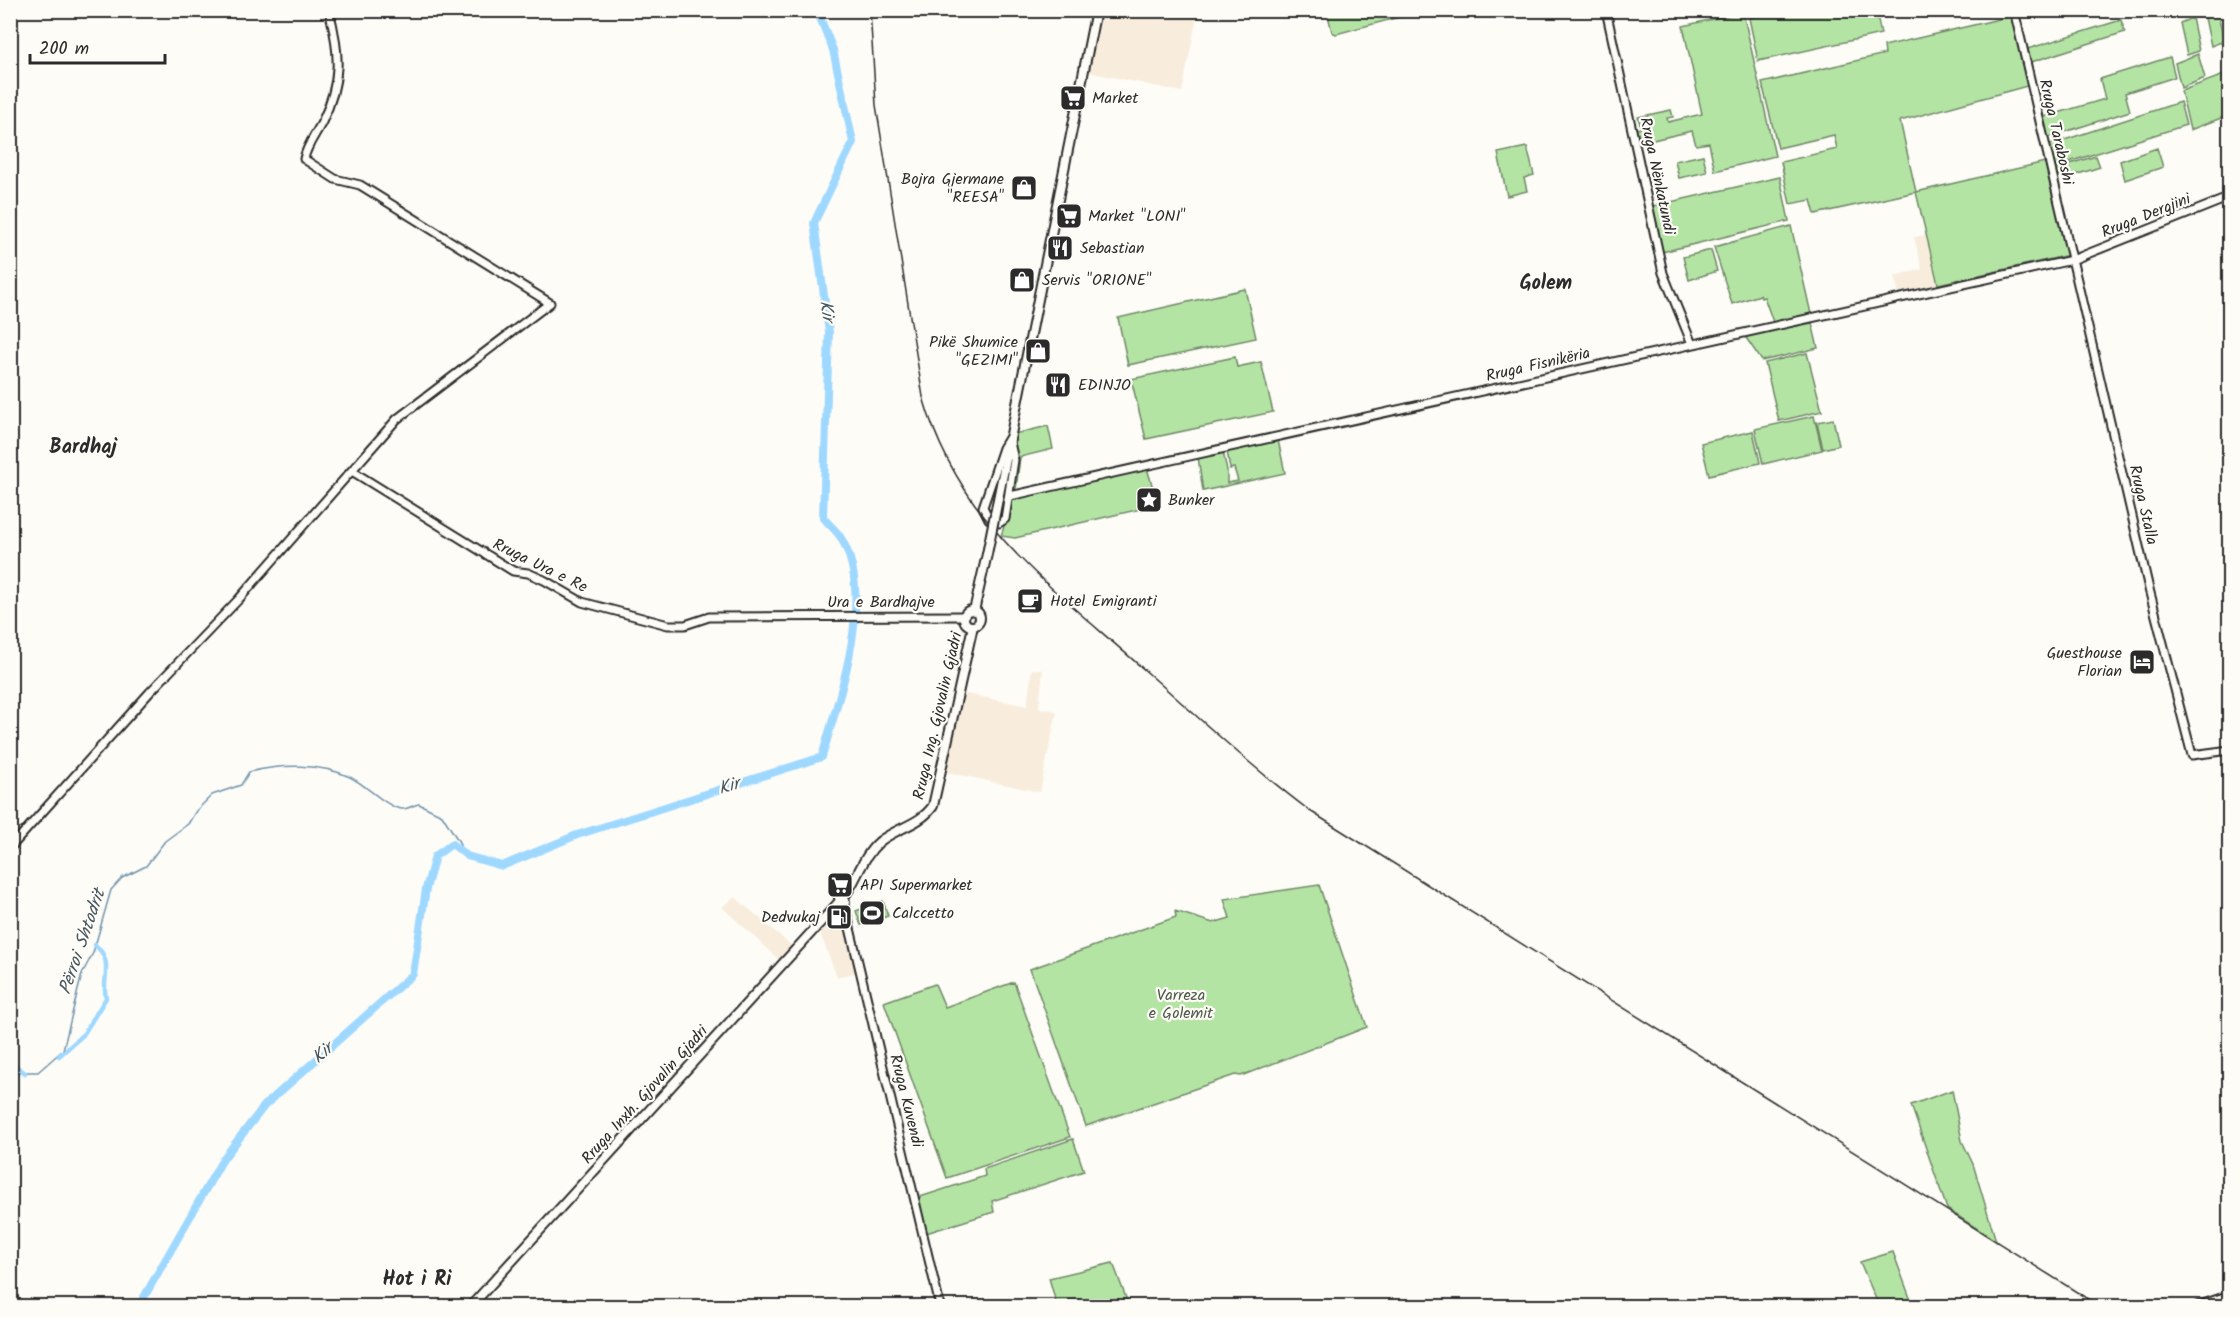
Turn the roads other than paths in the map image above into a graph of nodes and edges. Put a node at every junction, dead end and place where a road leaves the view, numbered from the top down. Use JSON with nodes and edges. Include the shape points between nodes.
{"nodes":[{"id":1,"x":329,"y":10,"type":"edge"},
{"id":2,"x":1096,"y":10,"type":"edge"},
{"id":3,"x":1606,"y":10,"type":"edge"},
{"id":4,"x":2014,"y":10,"type":"edge"},
{"id":5,"x":2229,"y":197,"type":"edge"},
{"id":6,"x":2072,"y":260,"type":"junction"},
{"id":7,"x":1692,"y":344,"type":"junction"},
{"id":8,"x":1009,"y":438,"type":"junction"},
{"id":9,"x":352,"y":471,"type":"junction"},
{"id":10,"x":1010,"y":496,"type":"junction"},
{"id":11,"x":974,"y":611,"type":"junction"},
{"id":12,"x":807,"y":616,"type":"joint"},
{"id":13,"x":965,"y":616,"type":"junction"},
{"id":14,"x":973,"y":626,"type":"junction"},
{"id":15,"x":2229,"y":750,"type":"edge"},
{"id":16,"x":10,"y":848,"type":"edge"},
{"id":17,"x":853,"y":884,"type":"joint"},
{"id":18,"x":842,"y":901,"type":"junction"},
{"id":19,"x":2229,"y":1295,"type":"edge"},
{"id":20,"x":471,"y":1306,"type":"edge"},
{"id":21,"x":940,"y":1306,"type":"edge"},
{"id":22,"x":2197,"y":1306,"type":"edge"}],
"edges":[{"from":1,"to":9,"type":"street","via":[[338,41],[337,79],[325,116],[304,159],[335,179],[383,198],[550,303],[396,419]]},
{"from":2,"to":8,"type":"main road"},
{"from":3,"to":7,"type":"street","name":"Rruga Nënkatundi","via":[[1664,273]]},
{"from":4,"to":6,"type":"street","name":"Rruga Taraboshi"},
{"from":5,"to":6,"type":"street","name":"Rruga Dergjini"},
{"from":6,"to":7,"type":"street","name":"Rruga Fisnikëria"},
{"from":6,"to":15,"type":"street","name":"Rruga Stalla","via":[[2192,755]]},
{"from":7,"to":10,"type":"street","name":"Rruga Fisnikëria"},
{"from":8,"to":10,"type":"street","via":[[1014,460]]},
{"from":8,"to":10,"type":"street","via":[[983,507],[989,519],[1003,523]]},
{"from":8,"to":11,"type":"main road","bridge":true},
{"from":9,"to":12,"type":"street","name":"Rruga Ura e Re","via":[[513,571],[544,580],[582,603],[678,626],[709,617]]},
{"from":9,"to":16,"type":"street"},
{"from":11,"to":13,"type":"main road"},
{"from":11,"to":14,"type":"main road","via":[[980,620]]},
{"from":12,"to":13,"type":"street","name":"Ura e Bardhajve"},
{"from":13,"to":14,"type":"main road","via":[[967,624]]},
{"from":14,"to":17,"type":"main road","name":"Rruga Ing. Gjovalin Gjadri","via":[[933,806],[923,817],[878,843]]},
{"from":17,"to":18,"type":"main road","name":"Rruga Inxh. Gjovalin Gjadri"},
{"from":18,"to":20,"type":"main road","name":"Rruga Inxh. Gjovalin Gjadri"},
{"from":18,"to":21,"type":"street","name":"Rruga Kuvendi"},
{"from":19,"to":22,"type":"street"}]}
